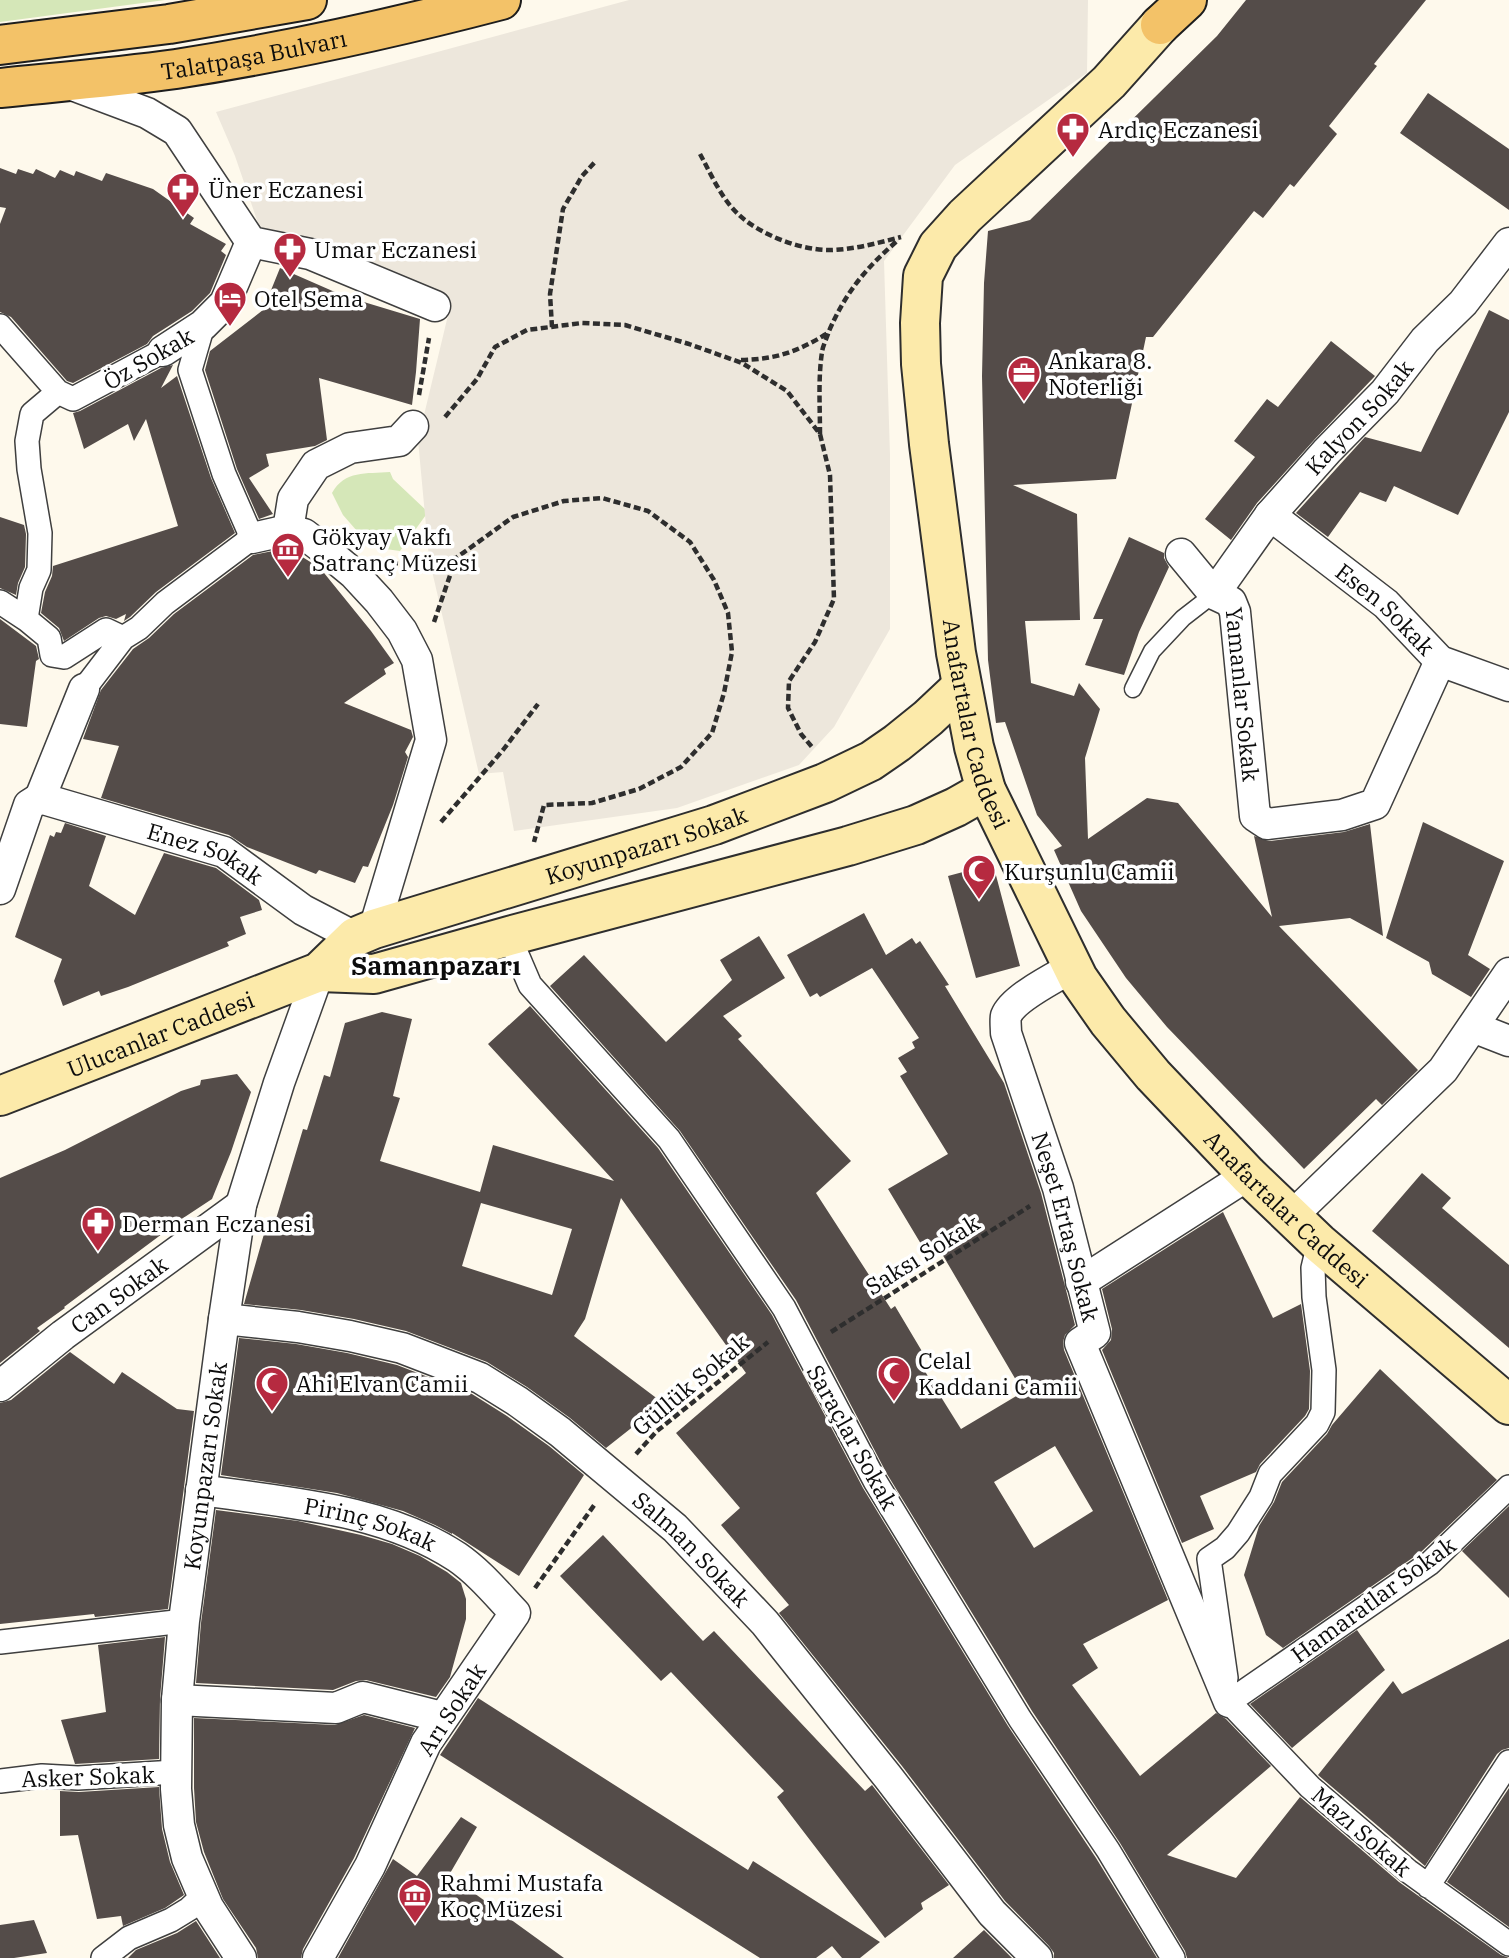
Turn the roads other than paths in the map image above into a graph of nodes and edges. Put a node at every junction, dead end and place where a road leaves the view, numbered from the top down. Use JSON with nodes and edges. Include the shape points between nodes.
{"nodes":[{"id":1,"x":307,"y":0,"type":"edge"},
{"id":2,"x":501,"y":0,"type":"edge"},
{"id":3,"x":1171,"y":6,"type":"edge"},
{"id":4,"x":0,"y":45,"type":"edge"},
{"id":5,"x":63,"y":82,"type":"junction"},
{"id":6,"x":0,"y":88,"type":"edge"},
{"id":7,"x":251,"y":242,"type":"junction"},
{"id":8,"x":1509,"y":243,"type":"edge"},
{"id":9,"x":435,"y":306,"type":"road end"},
{"id":10,"x":203,"y":325,"type":"junction"},
{"id":11,"x":0,"y":326,"type":"edge"},
{"id":12,"x":163,"y":351,"type":"joint"},
{"id":13,"x":69,"y":394,"type":"junction"},
{"id":14,"x":413,"y":426,"type":"road end"},
{"id":15,"x":1270,"y":515,"type":"junction"},
{"id":16,"x":288,"y":530,"type":"junction"},
{"id":17,"x":253,"y":538,"type":"junction"},
{"id":18,"x":1181,"y":554,"type":"dead end"},
{"id":19,"x":1213,"y":594,"type":"junction"},
{"id":20,"x":0,"y":602,"type":"edge"},
{"id":21,"x":26,"y":618,"type":"junction"},
{"id":22,"x":123,"y":638,"type":"junction"},
{"id":23,"x":1440,"y":661,"type":"junction"},
{"id":24,"x":1509,"y":686,"type":"edge"},
{"id":25,"x":961,"y":687,"type":"junction"},
{"id":26,"x":85,"y":689,"type":"joint"},
{"id":27,"x":1133,"y":689,"type":"dead end"},
{"id":28,"x":986,"y":790,"type":"junction"},
{"id":29,"x":40,"y":798,"type":"junction"},
{"id":30,"x":0,"y":889,"type":"edge"},
{"id":31,"x":365,"y":933,"type":"junction"},
{"id":32,"x":509,"y":936,"type":"junction"},
{"id":33,"x":1073,"y":967,"type":"junction"},
{"id":34,"x":318,"y":972,"type":"junction"},
{"id":35,"x":1509,"y":973,"type":"edge"},
{"id":36,"x":1473,"y":1027,"type":"junction"},
{"id":37,"x":1509,"y":1041,"type":"edge"},
{"id":38,"x":0,"y":1096,"type":"edge"},
{"id":39,"x":1248,"y":1175,"type":"junction"},
{"id":40,"x":241,"y":1205,"type":"junction"},
{"id":41,"x":1291,"y":1217,"type":"junction"},
{"id":42,"x":1319,"y":1243,"type":"junction"},
{"id":43,"x":1081,"y":1282,"type":"junction"},
{"id":44,"x":224,"y":1319,"type":"junction"},
{"id":45,"x":0,"y":1386,"type":"edge"},
{"id":46,"x":1509,"y":1405,"type":"edge"},
{"id":47,"x":1509,"y":1487,"type":"edge"},
{"id":48,"x":201,"y":1490,"type":"junction"},
{"id":49,"x":515,"y":1613,"type":"joint"},
{"id":50,"x":184,"y":1621,"type":"junction"},
{"id":51,"x":0,"y":1642,"type":"edge"},
{"id":52,"x":177,"y":1700,"type":"junction"},
{"id":53,"x":1229,"y":1702,"type":"junction"},
{"id":54,"x":448,"y":1718,"type":"junction"},
{"id":55,"x":1509,"y":1762,"type":"edge"},
{"id":56,"x":175,"y":1772,"type":"junction"},
{"id":57,"x":0,"y":1781,"type":"edge"},
{"id":58,"x":388,"y":1828,"type":"junction"},
{"id":59,"x":1427,"y":1885,"type":"junction"},
{"id":60,"x":202,"y":1896,"type":"junction"},
{"id":61,"x":1509,"y":1944,"type":"edge"},
{"id":62,"x":103,"y":1958,"type":"edge"},
{"id":63,"x":241,"y":1958,"type":"edge"},
{"id":64,"x":310,"y":1958,"type":"edge"},
{"id":65,"x":318,"y":1958,"type":"edge"},
{"id":66,"x":1037,"y":1958,"type":"edge"},
{"id":67,"x":1173,"y":1958,"type":"edge"}],
"edges":[{"from":1,"to":4,"type":"main road","name":"Talatpaşa Bulvarı","via":[[169,24]]},
{"from":2,"to":5,"type":"main road","name":"Talatpaşa Bulvarı","via":[[176,69]]},
{"from":3,"to":25,"type":"main road","name":"Anafartalar Caddesi","via":[[1109,82],[965,216],[938,246],[923,276],[921,364]]},
{"from":5,"to":6,"type":"main road","name":"Talatpaşa Bulvarı"},
{"from":5,"to":7,"type":"street","via":[[147,113],[177,131]]},
{"from":7,"to":9,"type":"street","via":[[310,254]]},
{"from":7,"to":10,"type":"street","name":"Öz Sokak","via":[[225,303]]},
{"from":8,"to":15,"type":"street","name":"Kalyon Sokak","via":[[1385,392]]},
{"from":10,"to":12,"type":"street","name":"Öz Sokak"},
{"from":10,"to":17,"type":"street","via":[[190,370],[224,474]]},
{"from":11,"to":13,"type":"street"},
{"from":12,"to":13,"type":"street","name":"Öz Sokak"},
{"from":13,"to":21,"type":"street","name":"Öz Sokak","via":[[32,414],[27,442],[40,533],[39,570]]},
{"from":14,"to":16,"type":"street","via":[[399,441],[350,448],[316,466],[293,499]]},
{"from":15,"to":19,"type":"street","name":"Kalyon Sokak"},
{"from":15,"to":23,"type":"street","name":"Esen Sokak","via":[[1386,604]]},
{"from":16,"to":17,"type":"street"},
{"from":16,"to":31,"type":"street","via":[[304,534],[354,574],[402,631],[417,660],[431,740],[396,856]]},
{"from":17,"to":22,"type":"street"},
{"from":18,"to":19,"type":"street","name":"Yamanlar Sokak"},
{"from":19,"to":23,"type":"street","name":"Yamanlar Sokak","via":[[1231,602],[1235,612],[1255,816],[1267,824],[1342,815],[1375,804]]},
{"from":19,"to":27,"type":"lane","via":[[1152,651]]},
{"from":20,"to":21,"type":"street"},
{"from":21,"to":22,"type":"street","via":[[49,638],[52,655],[64,657],[106,630]]},
{"from":22,"to":26,"type":"street"},
{"from":23,"to":24,"type":"street","name":"Esen Sokak"},
{"from":25,"to":28,"type":"main road","name":"Anafartalar Caddesi"},
{"from":25,"to":31,"type":"main road","name":"Koyunpazarı Sokak","via":[[897,743],[825,783],[714,825]]},
{"from":26,"to":29,"type":"street"},
{"from":28,"to":32,"type":"main road","name":"Koyunpazarı Sokak","via":[[916,825],[848,846]]},
{"from":28,"to":33,"type":"main road","name":"Anafartalar Caddesi"},
{"from":29,"to":30,"type":"street","via":[[29,805]]},
{"from":29,"to":31,"type":"street","name":"Enez Sokak","via":[[224,852],[303,910]]},
{"from":31,"to":34,"type":"main road","name":"Koyunpazarı Sokak"},
{"from":32,"to":34,"type":"main road","name":"Koyunpazarı Sokak","via":[[374,974]]},
{"from":32,"to":67,"type":"street","name":"Saraçlar Sokak","via":[[530,985],[669,1139],[792,1322],[875,1481]]},
{"from":33,"to":39,"type":"main road","name":"Anafartalar Caddesi","via":[[1108,1021],[1153,1075]]},
{"from":33,"to":43,"type":"street","name":"Neşet Ertaş Sokak","via":[[1013,1006],[1006,1017],[1006,1033],[1058,1188]]},
{"from":34,"to":38,"type":"main road","name":"Ulucanlar Caddesi"},
{"from":34,"to":40,"type":"street","name":"Koyunpazarı Sokak"},
{"from":35,"to":36,"type":"street"},
{"from":36,"to":37,"type":"street"},
{"from":36,"to":41,"type":"street","via":[[1443,1070]]},
{"from":39,"to":41,"type":"main road","name":"Anafartalar Caddesi"},
{"from":39,"to":43,"type":"street"},
{"from":40,"to":44,"type":"street","name":"Koyunpazarı Sokak"},
{"from":40,"to":45,"type":"street","name":"Can Sokak"},
{"from":41,"to":42,"type":"main road","name":"Anafartalar Caddesi"},
{"from":42,"to":46,"type":"main road","name":"Anafartalar Caddesi"},
{"from":42,"to":53,"type":"street","via":[[1313,1268],[1324,1370],[1323,1412],[1270,1474],[1238,1533],[1209,1559]]},
{"from":43,"to":53,"type":"street","name":"Neşet Ertaş Sokak","via":[[1095,1333],[1080,1343]]},
{"from":44,"to":48,"type":"street","name":"Koyunpazarı Sokak"},
{"from":44,"to":66,"type":"street","name":"Salman Sokak","via":[[298,1327],[402,1348],[480,1378],[560,1432],[675,1528],[765,1623],[992,1913]]},
{"from":47,"to":53,"type":"street","name":"Hamaratlar Sokak","via":[[1430,1563]]},
{"from":48,"to":49,"type":"street","name":"Pirinç Sokak","via":[[311,1506],[411,1533],[460,1559]]},
{"from":48,"to":50,"type":"street","name":"Koyunpazarı Sokak"},
{"from":49,"to":54,"type":"street","name":"Arı Sokak"},
{"from":50,"to":51,"type":"street"},
{"from":50,"to":52,"type":"street","name":"Koyunpazarı Sokak"},
{"from":52,"to":54,"type":"street","via":[[336,1707],[363,1697]]},
{"from":52,"to":56,"type":"street","name":"Koyunpazarı Sokak"},
{"from":53,"to":59,"type":"street","name":"Mazı Sokak","via":[[1310,1787]]},
{"from":54,"to":58,"type":"street","name":"Arı Sokak","via":[[426,1743]]},
{"from":55,"to":59,"type":"street"},
{"from":56,"to":57,"type":"street","name":"Asker Sokak"},
{"from":56,"to":60,"type":"street","name":"Koyunpazarı Sokak","via":[[179,1825]]},
{"from":58,"to":64,"type":"street"},
{"from":58,"to":65,"type":"street","name":"Arı Sokak"},
{"from":59,"to":61,"type":"street","name":"Mazı Sokak"},
{"from":60,"to":62,"type":"street","via":[[171,1920],[130,1938]]},
{"from":60,"to":63,"type":"street","name":"Koyunpazarı Sokak"}]}
